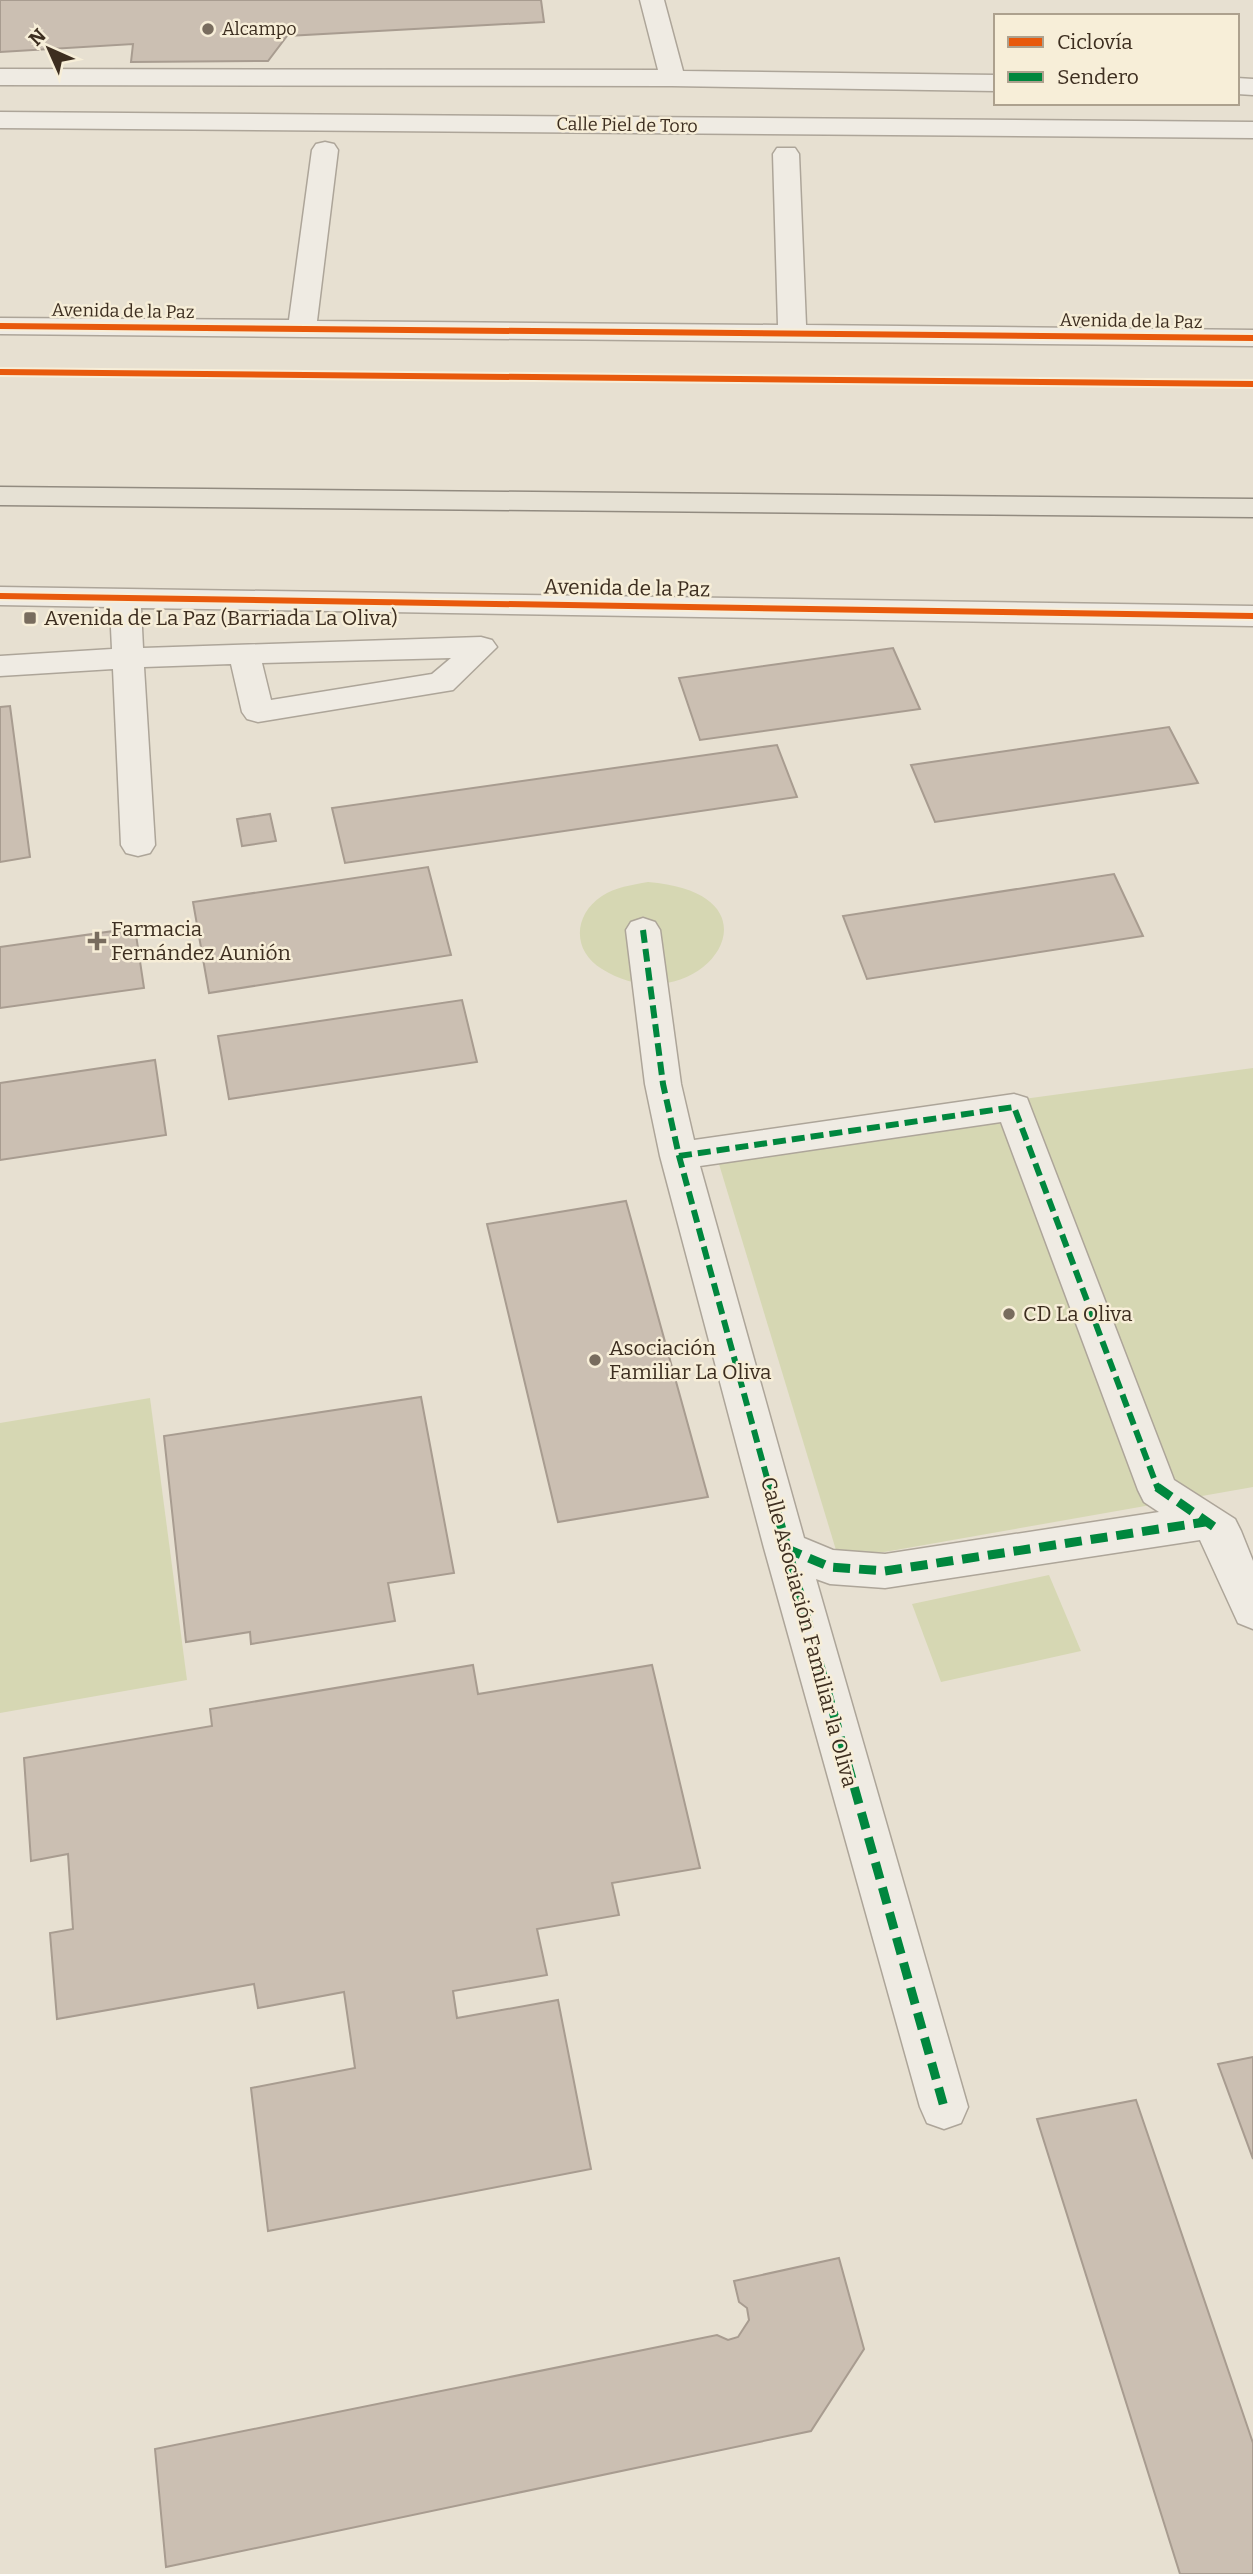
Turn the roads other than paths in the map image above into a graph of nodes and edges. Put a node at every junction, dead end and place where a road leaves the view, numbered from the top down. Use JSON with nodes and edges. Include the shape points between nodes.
{"nodes":[{"id":1,"x":652,"y":0,"type":"edge"},
{"id":2,"x":0,"y":77,"type":"edge"},
{"id":3,"x":672,"y":78,"type":"junction"},
{"id":4,"x":994,"y":83,"type":"edge"},
{"id":5,"x":326,"y":92,"type":"dead end"},
{"id":6,"x":393,"y":92,"type":"dead end"},
{"id":7,"x":0,"y":120,"type":"edge"},
{"id":8,"x":320,"y":122,"type":"junction"},
{"id":9,"x":388,"y":123,"type":"junction"},
{"id":10,"x":1253,"y":131,"type":"edge"},
{"id":11,"x":326,"y":150,"type":"dead end"},
{"id":12,"x":786,"y":154,"type":"dead end"},
{"id":13,"x":0,"y":326,"type":"edge"},
{"id":14,"x":302,"y":329,"type":"junction"},
{"id":15,"x":792,"y":333,"type":"junction"},
{"id":16,"x":1253,"y":338,"type":"edge"},
{"id":17,"x":0,"y":496,"type":"edge"},
{"id":18,"x":1253,"y":508,"type":"edge"},
{"id":19,"x":0,"y":596,"type":"edge"},
{"id":20,"x":125,"y":598,"type":"junction"},
{"id":21,"x":1253,"y":616,"type":"edge"},
{"id":22,"x":244,"y":653,"type":"junction"},
{"id":23,"x":128,"y":656,"type":"junction"},
{"id":24,"x":0,"y":666,"type":"edge"},
{"id":25,"x":138,"y":845,"type":"dead end"},
{"id":26,"x":643,"y":930,"type":"dead end"},
{"id":27,"x":679,"y":1156,"type":"junction"},
{"id":28,"x":1212,"y":1527,"type":"junction"},
{"id":29,"x":785,"y":1549,"type":"junction"},
{"id":30,"x":1253,"y":1611,"type":"edge"},
{"id":31,"x":944,"y":2106,"type":"dead end"}],
"edges":[{"from":1,"to":3,"type":"street"},
{"from":2,"to":3,"type":"street"},
{"from":3,"to":4,"type":"street"},
{"from":5,"to":8,"type":"street"},
{"from":6,"to":9,"type":"street"},
{"from":7,"to":8,"type":"street","name":"Calle Piel de Toro"},
{"from":8,"to":9,"type":"street","name":"Calle Piel de Toro"},
{"from":9,"to":10,"type":"street","name":"Calle Piel de Toro"},
{"from":11,"to":14,"type":"street"},
{"from":12,"to":15,"type":"street"},
{"from":13,"to":14,"type":"street","name":"Avenida de la Paz"},
{"from":14,"to":15,"type":"street","name":"Avenida de la Paz"},
{"from":15,"to":16,"type":"street","name":"Avenida de la Paz"},
{"from":17,"to":18,"type":"main road"},
{"from":19,"to":20,"type":"street","name":"Avenida de la Paz"},
{"from":20,"to":21,"type":"street","name":"Avenida de la Paz"},
{"from":20,"to":23,"type":"street"},
{"from":22,"to":22,"type":"street","via":[[258,653],[481,647],[442,683],[258,712]]},
{"from":22,"to":23,"type":"street"},
{"from":23,"to":24,"type":"street"},
{"from":23,"to":25,"type":"street"},
{"from":26,"to":27,"type":"street","name":"Calle Asociación Familiar la Oliva","via":[[663,1084]]},
{"from":27,"to":28,"type":"street","via":[[1014,1107],[1158,1490]]},
{"from":27,"to":29,"type":"street","name":"Calle Asociación Familiar la Oliva"},
{"from":28,"to":29,"type":"street","via":[[885,1571],[830,1567]]},
{"from":28,"to":30,"type":"street"},
{"from":29,"to":31,"type":"street","name":"Calle Asociación Familiar la Oliva"}]}
